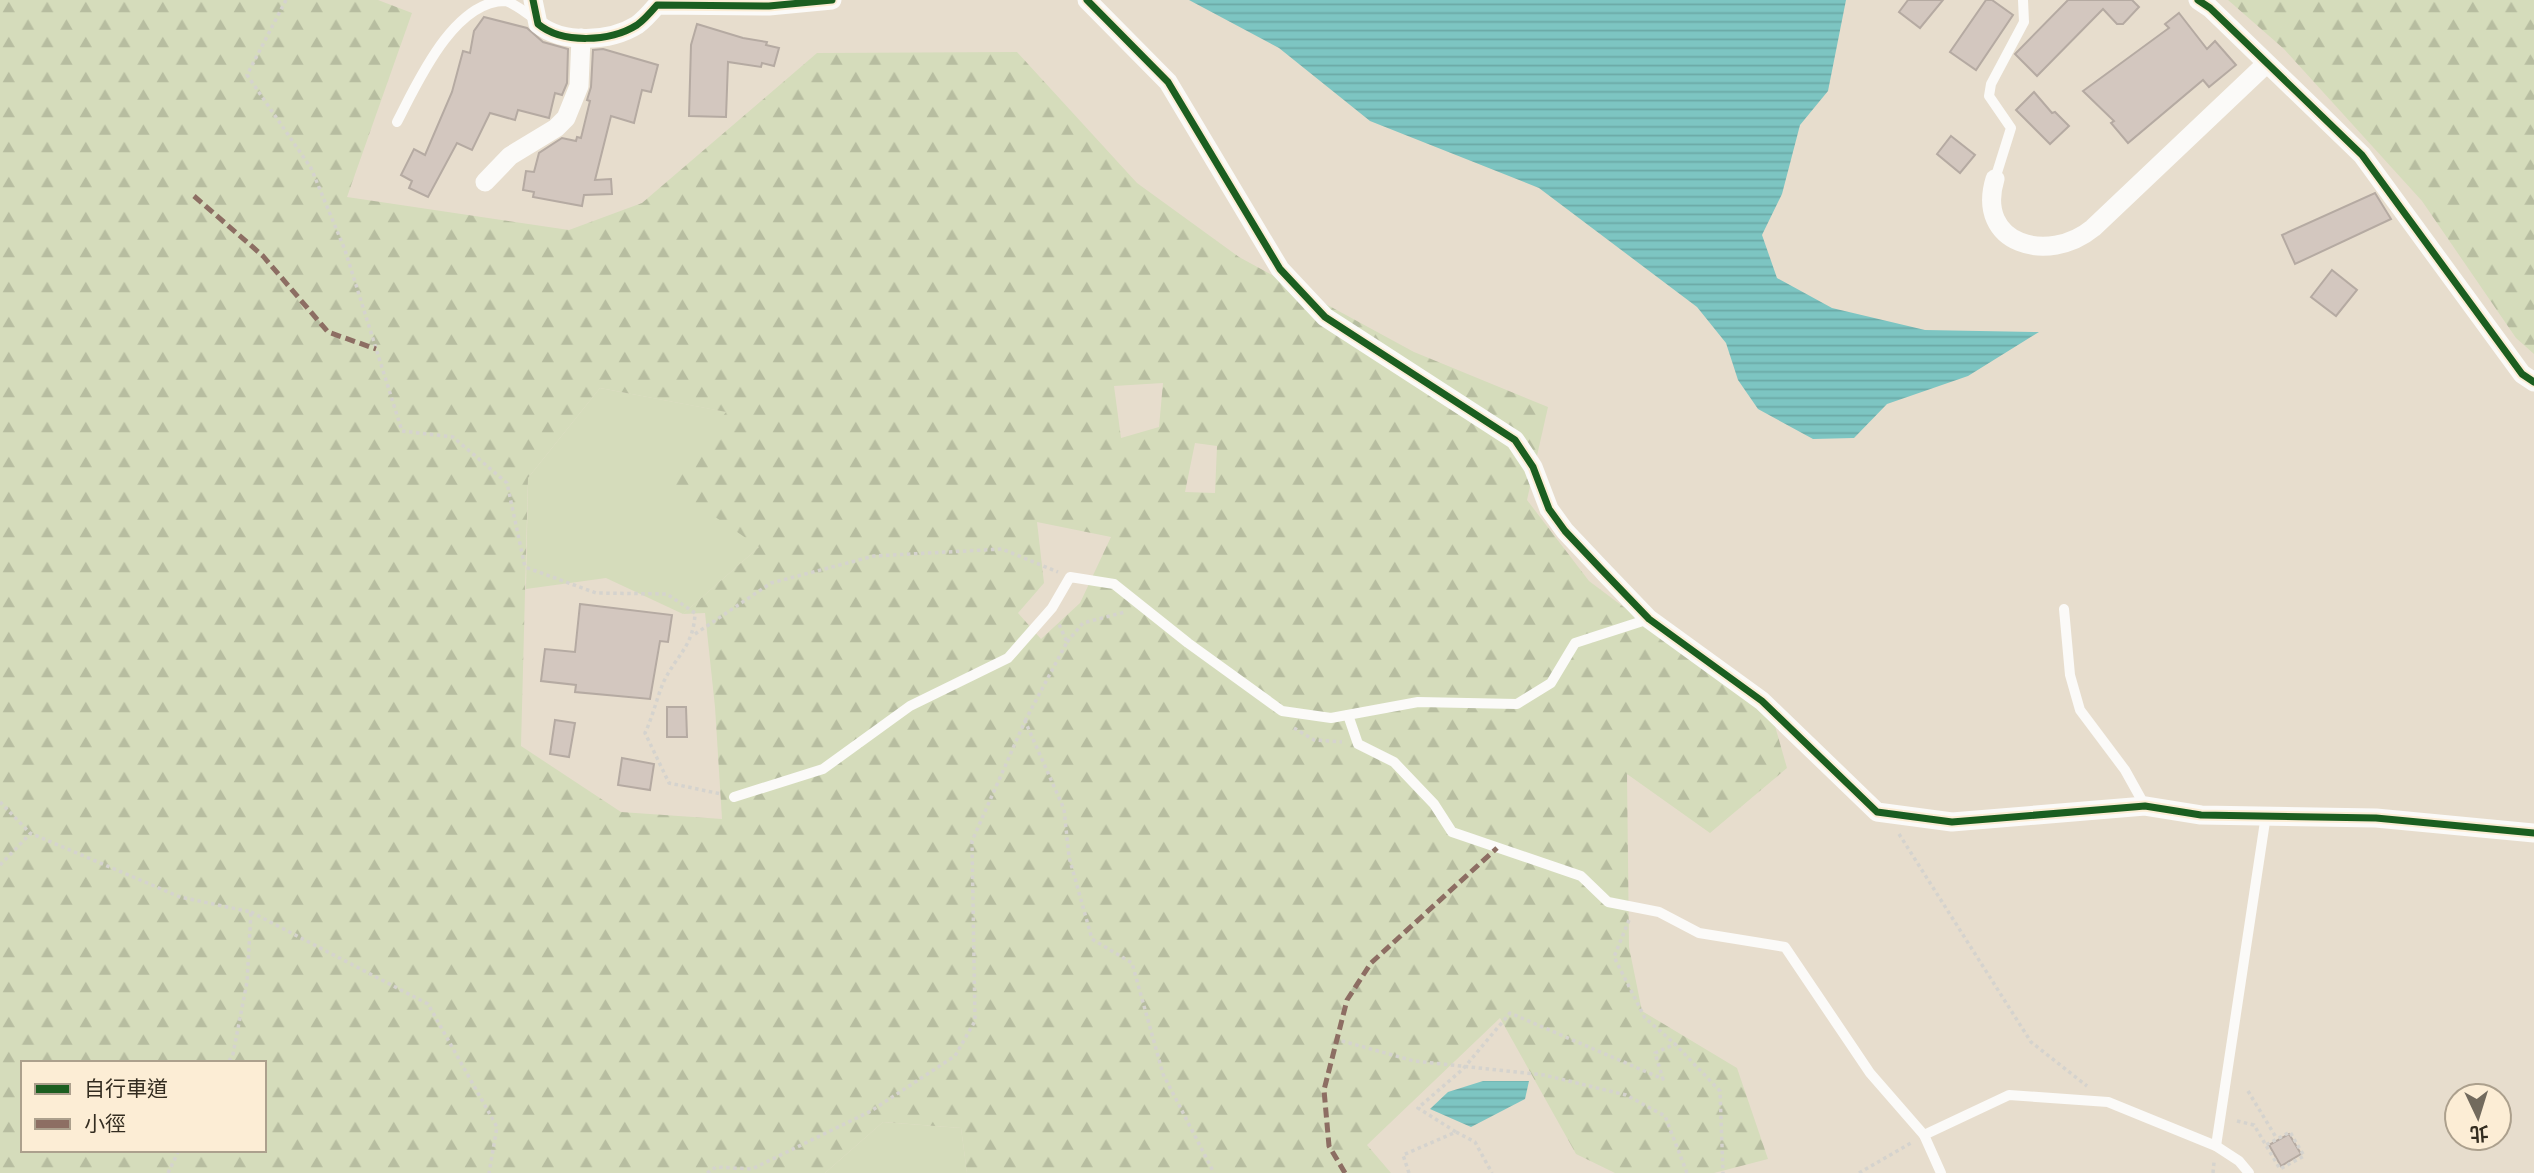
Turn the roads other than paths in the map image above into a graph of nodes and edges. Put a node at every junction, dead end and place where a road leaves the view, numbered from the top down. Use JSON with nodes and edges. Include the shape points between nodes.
{"nodes":[{"id":1,"x":832,"y":0,"type":"edge"},
{"id":2,"x":1087,"y":0,"type":"edge"},
{"id":3,"x":2023,"y":0,"type":"edge"},
{"id":4,"x":2198,"y":0,"type":"edge"},
{"id":5,"x":653,"y":3,"type":"edge"},
{"id":6,"x":533,"y":9,"type":"edge"},
{"id":7,"x":581,"y":38,"type":"junction"},
{"id":8,"x":2266,"y":64,"type":"junction"},
{"id":9,"x":397,"y":122,"type":"dead end"},
{"id":10,"x":1995,"y":179,"type":"joint"},
{"id":11,"x":485,"y":182,"type":"dead end"},
{"id":12,"x":2534,"y":382,"type":"edge"},
{"id":13,"x":2064,"y":609,"type":"dead end"},
{"id":14,"x":1650,"y":619,"type":"junction"},
{"id":15,"x":1348,"y":715,"type":"junction"},
{"id":16,"x":734,"y":797,"type":"road end"},
{"id":17,"x":2145,"y":806,"type":"junction"},
{"id":18,"x":2266,"y":815,"type":"junction"},
{"id":19,"x":2534,"y":833,"type":"edge"},
{"id":20,"x":1924,"y":1135,"type":"junction"},
{"id":21,"x":2216,"y":1146,"type":"junction"},
{"id":22,"x":1941,"y":1173,"type":"edge"},
{"id":23,"x":2249,"y":1173,"type":"edge"}],
"edges":[{"from":1,"to":5,"type":"street","via":[[769,6]]},
{"from":2,"to":14,"type":"street","via":[[1168,82],[1289,279],[1325,317],[1516,440],[1533,467],[1549,509],[1565,531]]},
{"from":3,"to":10,"type":"lane","via":[[2024,22],[1989,96],[2011,128]]},
{"from":4,"to":8,"type":"street"},
{"from":5,"to":7,"type":"street","via":[[637,25]]},
{"from":6,"to":7,"type":"street","via":[[551,34]]},
{"from":6,"to":9,"type":"lane","via":[[506,1],[485,1],[467,8],[450,23]]},
{"from":7,"to":11,"type":"street","via":[[579,86],[566,118],[510,156]]},
{"from":8,"to":10,"type":"street","via":[[2092,228],[2064,246],[2031,246],[2002,228],[1991,205]]},
{"from":8,"to":12,"type":"street","via":[[2362,155],[2522,374]]},
{"from":13,"to":17,"type":"lane","via":[[2070,675],[2080,710]]},
{"from":14,"to":15,"type":"lane","via":[[1575,643],[1551,683],[1517,704],[1418,702]]},
{"from":14,"to":17,"type":"street","via":[[1762,701],[1877,812],[1952,822]]},
{"from":15,"to":16,"type":"lane","via":[[1331,718],[1282,711],[1114,584],[1070,577],[1052,608],[1008,659],[910,706],[823,769]]},
{"from":15,"to":20,"type":"lane","via":[[1358,744],[1394,762],[1434,804],[1452,832],[1581,876],[1608,902],[1659,912],[1699,933],[1785,947],[1870,1073]]},
{"from":17,"to":18,"type":"street","via":[[2201,815]]},
{"from":18,"to":19,"type":"street","via":[[2376,818]]},
{"from":18,"to":21,"type":"lane"},
{"from":20,"to":21,"type":"lane","via":[[2009,1095],[2108,1102]]},
{"from":20,"to":22,"type":"lane"},
{"from":21,"to":23,"type":"lane"}]}
